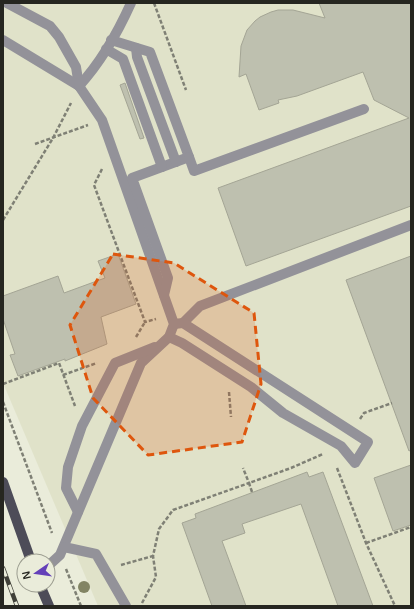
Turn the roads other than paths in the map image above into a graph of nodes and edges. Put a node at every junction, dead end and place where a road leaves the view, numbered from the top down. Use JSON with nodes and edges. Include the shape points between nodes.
{"nodes":[{"id":1,"x":7,"y":3,"type":"edge"},
{"id":2,"x":131,"y":3,"type":"edge"},
{"id":3,"x":3,"y":40,"type":"edge"},
{"id":4,"x":109,"y":45,"type":"junction"},
{"id":5,"x":136,"y":48,"type":"junction"},
{"id":6,"x":79,"y":86,"type":"junction"},
{"id":7,"x":364,"y":109,"type":"dead end"},
{"id":8,"x":189,"y":157,"type":"junction"},
{"id":9,"x":176,"y":162,"type":"junction"},
{"id":10,"x":162,"y":167,"type":"junction"},
{"id":11,"x":411,"y":225,"type":"edge"},
{"id":12,"x":164,"y":295,"type":"junction"},
{"id":13,"x":179,"y":323,"type":"junction"},
{"id":14,"x":166,"y":340,"type":"junction"},
{"id":15,"x":3,"y":482,"type":"edge"},
{"id":16,"x":78,"y":512,"type":"junction"},
{"id":17,"x":62,"y":551,"type":"junction"},
{"id":18,"x":28,"y":553,"type":"edge"},
{"id":19,"x":56,"y":557,"type":"edge"},
{"id":20,"x":43,"y":593,"type":"edge"},
{"id":21,"x":49,"y":606,"type":"edge"},
{"id":22,"x":126,"y":606,"type":"edge"}],
"edges":[{"from":1,"to":6,"type":"street","via":[[50,26],[59,36],[76,67]]},
{"from":2,"to":4,"type":"street"},
{"from":3,"to":6,"type":"street"},
{"from":4,"to":5,"type":"street"},
{"from":4,"to":6,"type":"street","via":[[91,73]]},
{"from":4,"to":10,"type":"street","via":[[123,59]]},
{"from":5,"to":8,"type":"street","via":[[150,52]]},
{"from":5,"to":9,"type":"street","via":[[137,57]]},
{"from":6,"to":12,"type":"street","via":[[102,120]]},
{"from":7,"to":8,"type":"street","via":[[194,170]]},
{"from":8,"to":9,"type":"street"},
{"from":9,"to":10,"type":"street"},
{"from":10,"to":12,"type":"street","via":[[132,178],[168,278]]},
{"from":11,"to":13,"type":"street","via":[[200,306]]},
{"from":12,"to":13,"type":"street","via":[[171,313]]},
{"from":13,"to":14,"type":"street"},
{"from":13,"to":14,"type":"street","via":[[368,442],[355,463],[341,446],[283,413],[251,387],[182,343]]},
{"from":14,"to":16,"type":"street","via":[[141,363]]},
{"from":14,"to":16,"type":"street","via":[[115,363],[82,426],[68,467],[66,488]]},
{"from":15,"to":18,"type":"main road"},
{"from":16,"to":17,"type":"street"},
{"from":17,"to":19,"type":"street"},
{"from":17,"to":22,"type":"street","via":[[96,554]]},
{"from":20,"to":21,"type":"main road"}]}
